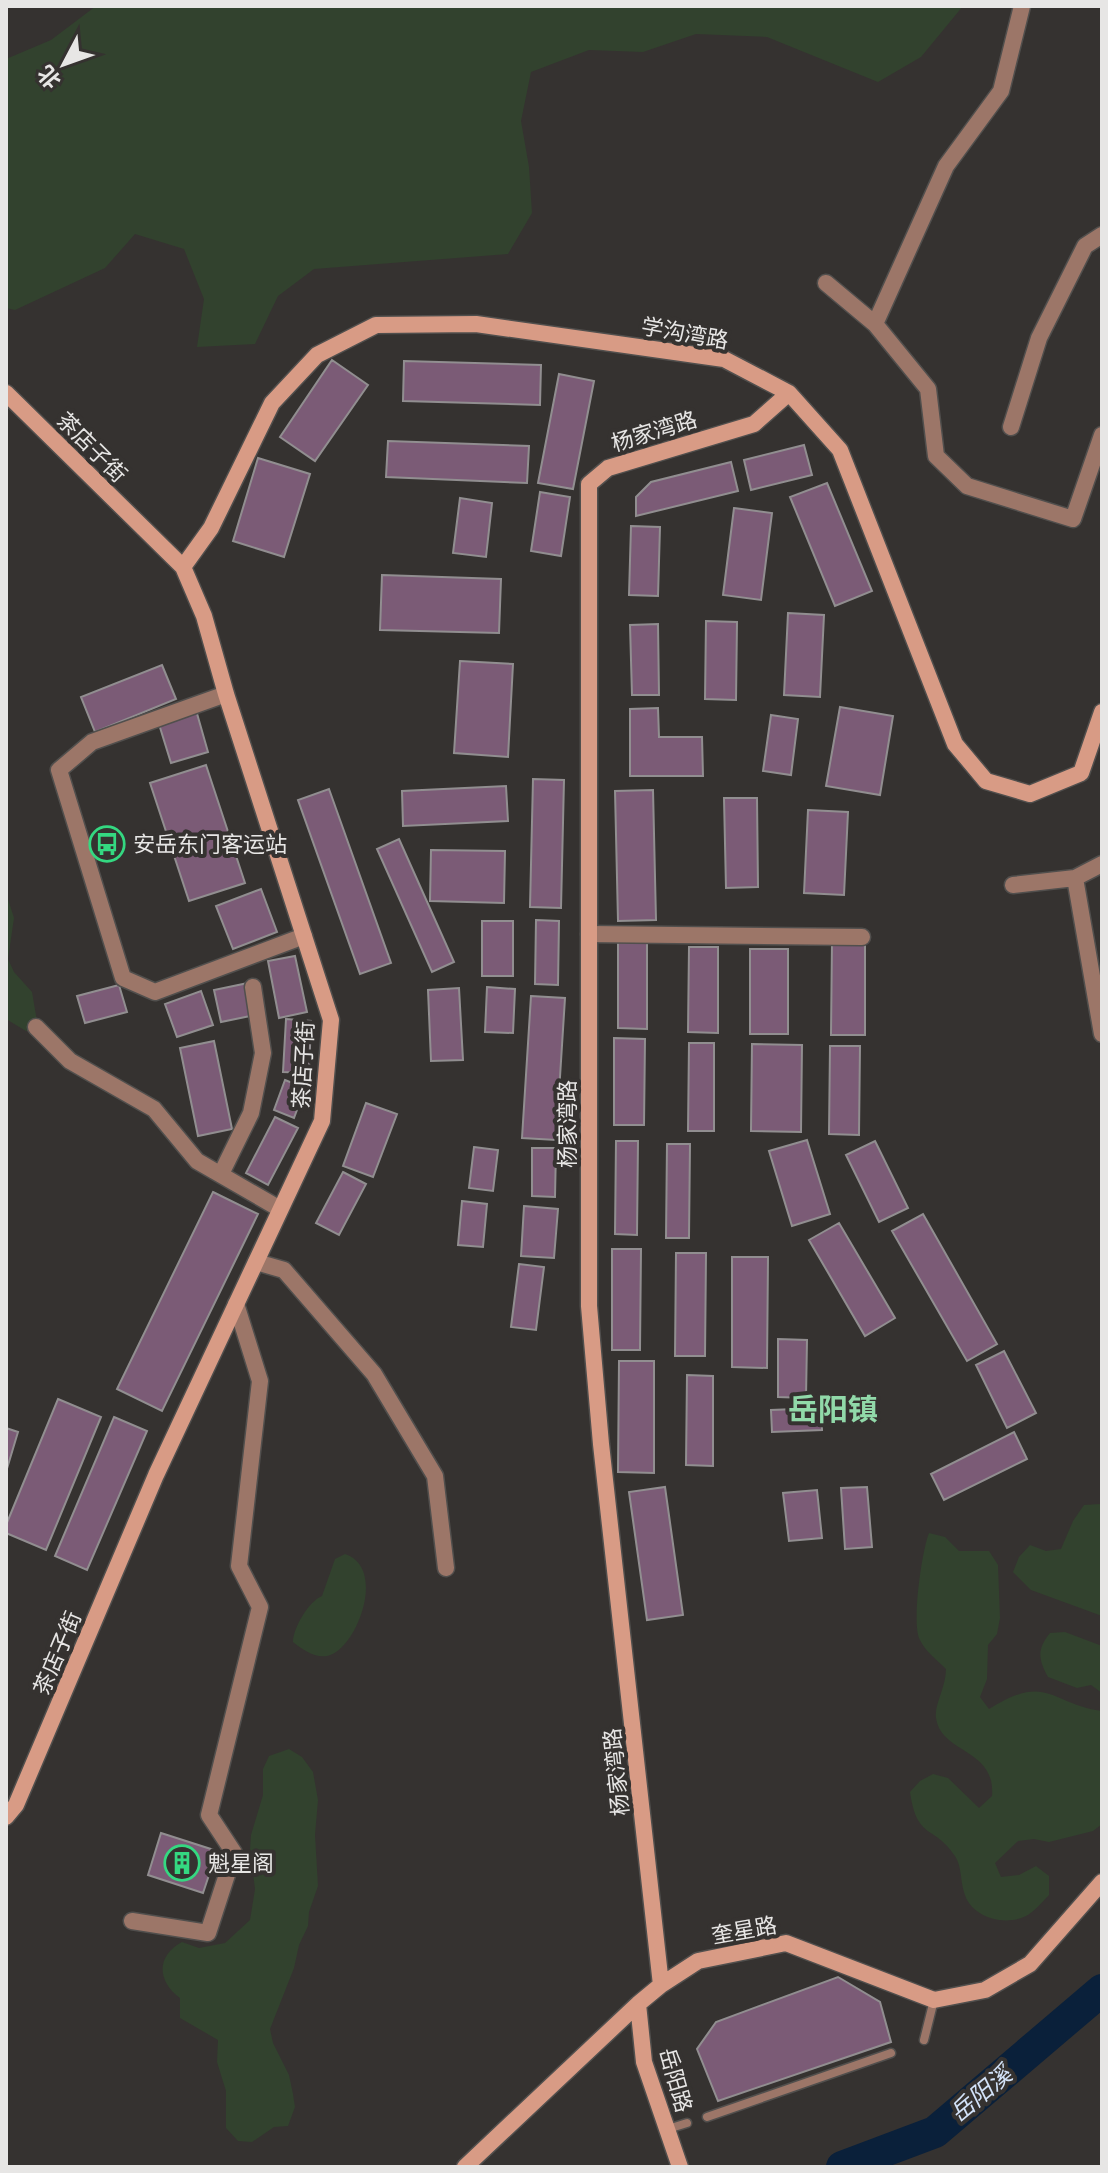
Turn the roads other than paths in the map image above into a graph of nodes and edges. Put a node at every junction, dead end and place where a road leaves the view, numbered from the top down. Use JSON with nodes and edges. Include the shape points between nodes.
{"nodes":[{"id":1,"x":1022,"y":6,"type":"edge"},
{"id":2,"x":1102,"y":235,"type":"edge"},
{"id":3,"x":826,"y":283,"type":"dead end"},
{"id":4,"x":875,"y":324,"type":"junction"},
{"id":5,"x":6,"y":393,"type":"edge"},
{"id":6,"x":789,"y":393,"type":"junction"},
{"id":7,"x":1011,"y":427,"type":"dead end"},
{"id":8,"x":1102,"y":435,"type":"edge"},
{"id":9,"x":183,"y":567,"type":"junction"},
{"id":10,"x":226,"y":694,"type":"junction"},
{"id":11,"x":1102,"y":712,"type":"edge"},
{"id":12,"x":1102,"y":864,"type":"edge"},
{"id":13,"x":1075,"y":878,"type":"junction"},
{"id":14,"x":1013,"y":885,"type":"dead end"},
{"id":15,"x":589,"y":934,"type":"junction"},
{"id":16,"x":304,"y":936,"type":"junction"},
{"id":17,"x":862,"y":937,"type":"dead end"},
{"id":18,"x":253,"y":987,"type":"dead end"},
{"id":19,"x":36,"y":1027,"type":"dead end"},
{"id":20,"x":1102,"y":1034,"type":"edge"},
{"id":21,"x":221,"y":1174,"type":"junction"},
{"id":22,"x":280,"y":1209,"type":"junction"},
{"id":23,"x":256,"y":1262,"type":"junction"},
{"id":24,"x":236,"y":1304,"type":"junction"},
{"id":25,"x":446,"y":1568,"type":"dead end"},
{"id":26,"x":6,"y":1817,"type":"edge"},
{"id":27,"x":1102,"y":1882,"type":"edge"},
{"id":28,"x":132,"y":1921,"type":"dead end"},
{"id":29,"x":661,"y":1985,"type":"junction"},
{"id":30,"x":934,"y":2000,"type":"junction"},
{"id":31,"x":638,"y":2004,"type":"junction"},
{"id":32,"x":924,"y":2040,"type":"dead end"},
{"id":33,"x":891,"y":2053,"type":"dead end"},
{"id":34,"x":707,"y":2117,"type":"dead end"},
{"id":35,"x":687,"y":2123,"type":"dead end"},
{"id":36,"x":668,"y":2129,"type":"junction"},
{"id":37,"x":465,"y":2167,"type":"edge"},
{"id":38,"x":680,"y":2167,"type":"edge"}],
"edges":[{"from":1,"to":4,"type":"street","via":[[1001,91],[946,166]]},
{"from":2,"to":7,"type":"street","via":[[1085,246],[1039,338]]},
{"from":3,"to":4,"type":"street"},
{"from":4,"to":8,"type":"street","via":[[928,389],[936,456],[967,486],[1073,519]]},
{"from":5,"to":9,"type":"street","name":"茶店子街"},
{"from":6,"to":9,"type":"street","name":"学沟湾路","via":[[724,359],[476,324],[376,325],[317,355],[272,403],[211,528]]},
{"from":6,"to":11,"type":"street","name":"学沟湾路","via":[[840,450],[955,744],[986,781],[1030,794],[1081,773]]},
{"from":6,"to":15,"type":"street","name":"杨家湾路","via":[[754,424],[608,468],[589,484]]},
{"from":9,"to":10,"type":"street","name":"茶店子街","via":[[204,616]]},
{"from":10,"to":16,"type":"street","name":"茶店子街"},
{"from":10,"to":16,"type":"street","via":[[92,742],[59,770],[123,978],[155,992]]},
{"from":12,"to":13,"type":"street"},
{"from":13,"to":14,"type":"street"},
{"from":13,"to":20,"type":"street"},
{"from":15,"to":17,"type":"street"},
{"from":15,"to":29,"type":"street","name":"杨家湾路","via":[[589,1306]]},
{"from":16,"to":22,"type":"street","name":"茶店子街","via":[[331,1020],[322,1121]]},
{"from":18,"to":21,"type":"street","via":[[263,1053],[251,1113]]},
{"from":19,"to":21,"type":"street","via":[[70,1061],[154,1109],[197,1161]]},
{"from":21,"to":22,"type":"street"},
{"from":22,"to":23,"type":"street","name":"茶店子街"},
{"from":23,"to":24,"type":"street","name":"茶店子街"},
{"from":23,"to":25,"type":"street","via":[[284,1270],[374,1374],[435,1476]]},
{"from":24,"to":26,"type":"street","name":"茶店子街","via":[[156,1475],[16,1805]]},
{"from":24,"to":28,"type":"street","via":[[260,1381],[239,1566],[260,1607],[209,1815],[234,1853],[208,1933]]},
{"from":27,"to":30,"type":"street","via":[[1030,1964],[985,1990]]},
{"from":29,"to":30,"type":"street","name":"奎星路","via":[[698,1961],[786,1943]]},
{"from":29,"to":31,"type":"street","name":"奎星路"},
{"from":30,"to":32,"type":"lane"},
{"from":31,"to":36,"type":"street","name":"岳阳路","via":[[644,2062]]},
{"from":31,"to":37,"type":"street","name":"奎星路"},
{"from":33,"to":34,"type":"lane"},
{"from":35,"to":36,"type":"lane"},
{"from":36,"to":38,"type":"street","name":"岳阳路"}]}
